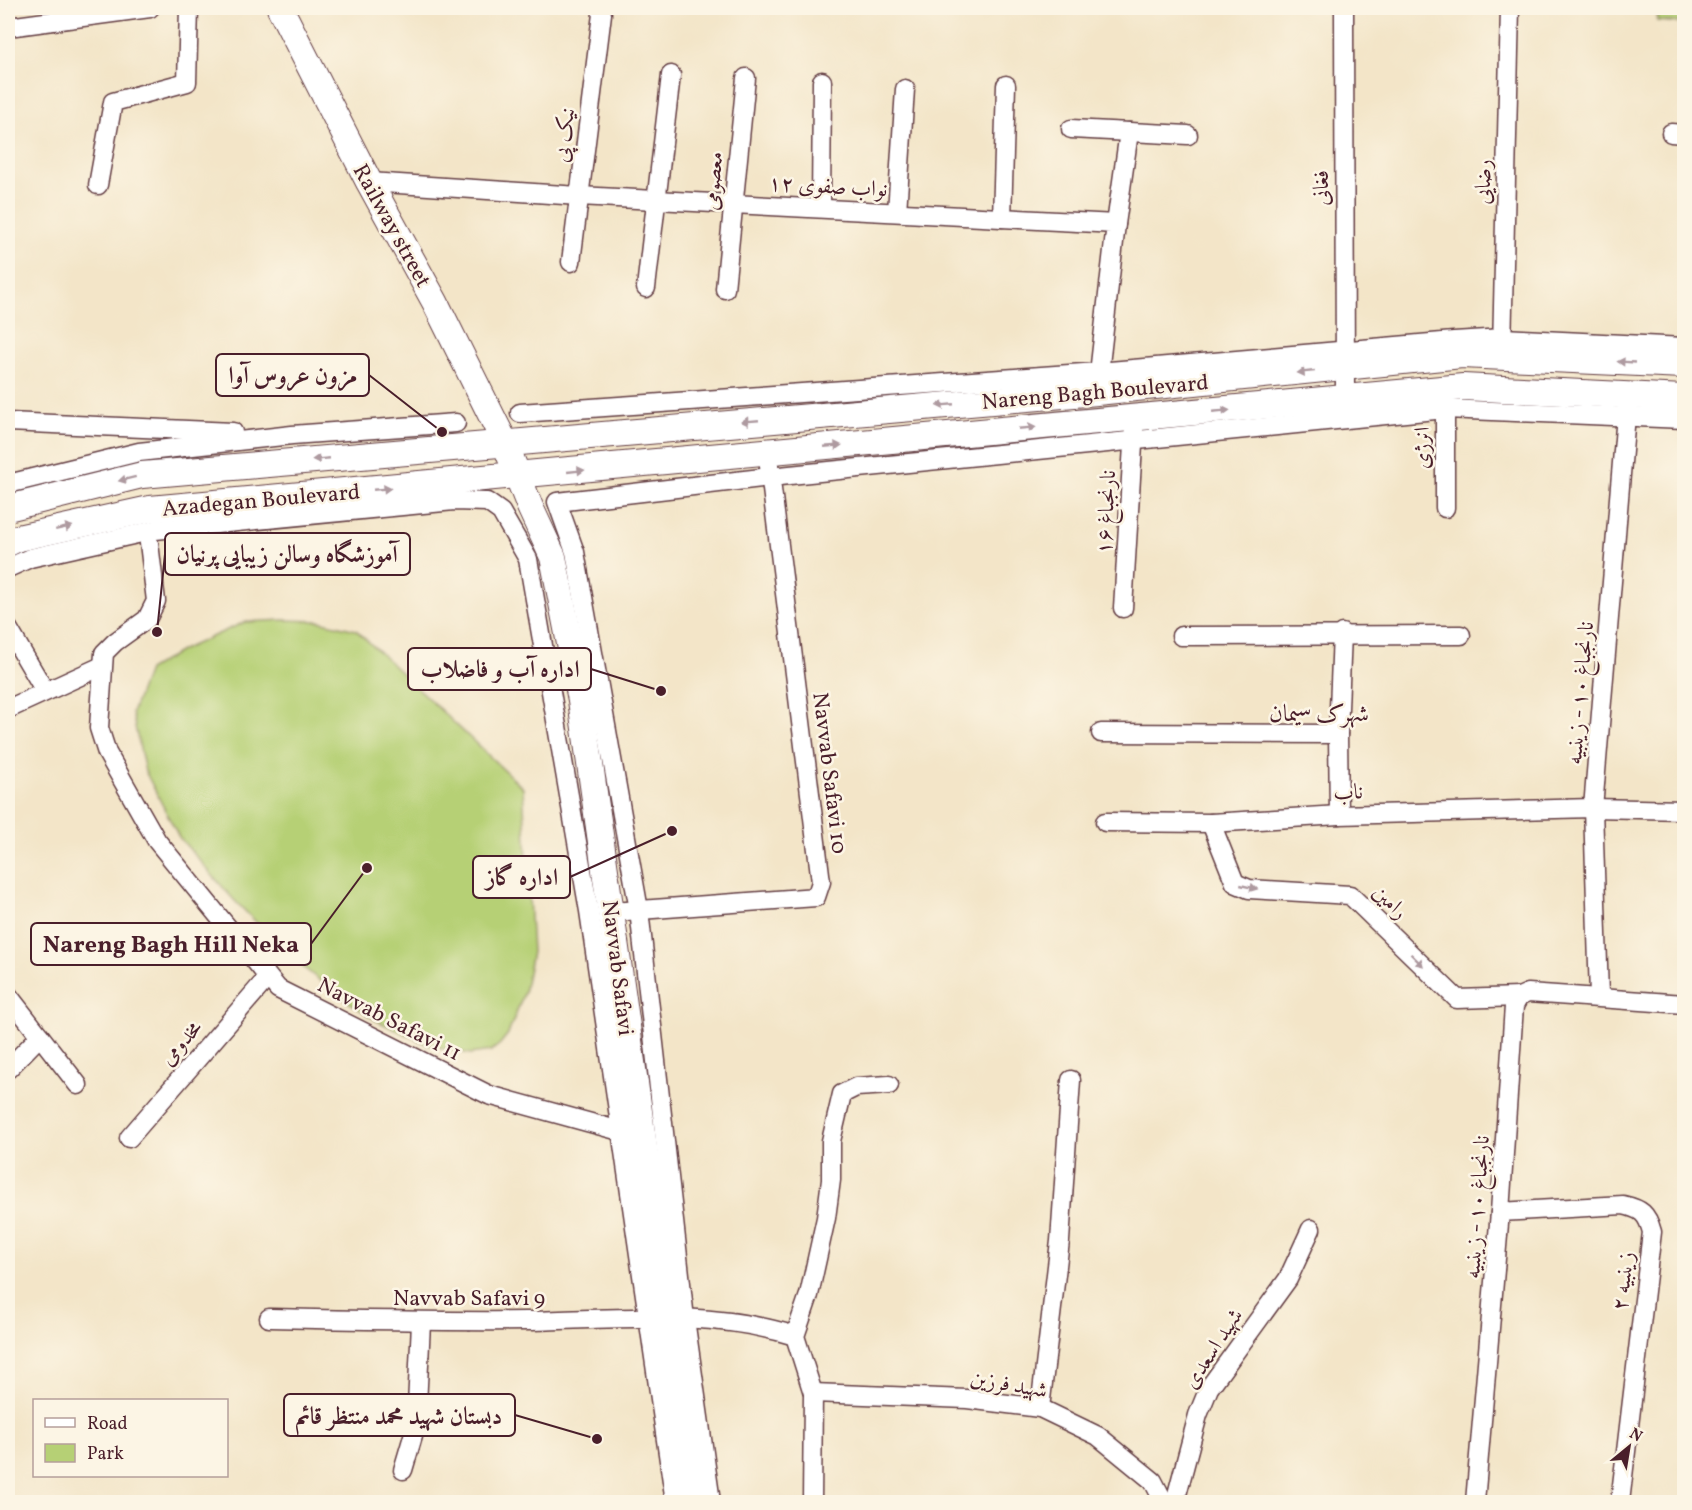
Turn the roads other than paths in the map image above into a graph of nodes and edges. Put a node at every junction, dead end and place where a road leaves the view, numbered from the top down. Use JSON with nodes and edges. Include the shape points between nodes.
{"nodes":[{"id":1,"x":150,"y":8,"type":"edge"},
{"id":2,"x":189,"y":8,"type":"edge"},
{"id":3,"x":280,"y":8,"type":"edge"},
{"id":4,"x":1344,"y":8,"type":"edge"},
{"id":5,"x":1510,"y":8,"type":"edge"},
{"id":6,"x":602,"y":14,"type":"dead end"},
{"id":7,"x":8,"y":27,"type":"edge"},
{"id":8,"x":670,"y":75,"type":"dead end"},
{"id":9,"x":746,"y":78,"type":"dead end"},
{"id":10,"x":822,"y":81,"type":"dead end"},
{"id":11,"x":1005,"y":85,"type":"dead end"},
{"id":12,"x":905,"y":89,"type":"dead end"},
{"id":13,"x":1071,"y":129,"type":"dead end"},
{"id":14,"x":1129,"y":132,"type":"junction"},
{"id":15,"x":1188,"y":135,"type":"dead end"},
{"id":16,"x":369,"y":182,"type":"junction"},
{"id":17,"x":98,"y":185,"type":"dead end"},
{"id":18,"x":579,"y":196,"type":"junction"},
{"id":19,"x":656,"y":200,"type":"junction"},
{"id":20,"x":734,"y":204,"type":"junction"},
{"id":21,"x":821,"y":208,"type":"junction"},
{"id":22,"x":897,"y":212,"type":"junction"},
{"id":23,"x":1002,"y":218,"type":"junction"},
{"id":24,"x":1116,"y":224,"type":"junction"},
{"id":25,"x":571,"y":262,"type":"dead end"},
{"id":26,"x":646,"y":288,"type":"dead end"},
{"id":27,"x":725,"y":289,"type":"dead end"},
{"id":28,"x":1502,"y":347,"type":"junction"},
{"id":29,"x":1684,"y":347,"type":"edge"},
{"id":30,"x":1343,"y":359,"type":"junction"},
{"id":31,"x":1684,"y":365,"type":"edge"},
{"id":32,"x":1098,"y":382,"type":"junction"},
{"id":33,"x":1684,"y":398,"type":"edge"},
{"id":34,"x":1445,"y":399,"type":"junction"},
{"id":35,"x":1345,"y":400,"type":"junction"},
{"id":36,"x":1627,"y":405,"type":"junction"},
{"id":37,"x":520,"y":413,"type":"dead end"},
{"id":38,"x":1684,"y":419,"type":"edge"},
{"id":39,"x":8,"y":422,"type":"edge"},
{"id":40,"x":1134,"y":429,"type":"junction"},
{"id":41,"x":292,"y":435,"type":"junction"},
{"id":42,"x":456,"y":435,"type":"junction"},
{"id":43,"x":505,"y":443,"type":"junction"},
{"id":44,"x":767,"y":452,"type":"junction"},
{"id":45,"x":518,"y":476,"type":"junction"},
{"id":46,"x":770,"y":477,"type":"junction"},
{"id":47,"x":8,"y":484,"type":"edge"},
{"id":48,"x":8,"y":508,"type":"edge"},
{"id":49,"x":1445,"y":508,"type":"dead end"},
{"id":50,"x":8,"y":543,"type":"edge"},
{"id":51,"x":149,"y":543,"type":"dead end"},
{"id":52,"x":8,"y":568,"type":"edge"},
{"id":53,"x":1123,"y":608,"type":"dead end"},
{"id":54,"x":8,"y":628,"type":"edge"},
{"id":55,"x":1342,"y":633,"type":"junction"},
{"id":56,"x":1461,"y":634,"type":"dead end"},
{"id":57,"x":1181,"y":636,"type":"dead end"},
{"id":58,"x":102,"y":666,"type":"junction"},
{"id":59,"x":45,"y":691,"type":"junction"},
{"id":60,"x":8,"y":709,"type":"edge"},
{"id":61,"x":1101,"y":733,"type":"dead end"},
{"id":62,"x":1338,"y":735,"type":"junction"},
{"id":63,"x":1593,"y":808,"type":"junction"},
{"id":64,"x":1684,"y":810,"type":"edge"},
{"id":65,"x":1339,"y":815,"type":"junction"},
{"id":66,"x":1105,"y":822,"type":"dead end"},
{"id":67,"x":1211,"y":823,"type":"junction"},
{"id":68,"x":639,"y":910,"type":"junction"},
{"id":69,"x":612,"y":912,"type":"junction"},
{"id":70,"x":268,"y":977,"type":"junction"},
{"id":71,"x":8,"y":995,"type":"edge"},
{"id":72,"x":1599,"y":996,"type":"junction"},
{"id":73,"x":1519,"y":997,"type":"junction"},
{"id":74,"x":1684,"y":1004,"type":"edge"},
{"id":75,"x":40,"y":1036,"type":"junction"},
{"id":76,"x":8,"y":1069,"type":"edge"},
{"id":77,"x":1071,"y":1080,"type":"dead end"},
{"id":78,"x":78,"y":1085,"type":"dead end"},
{"id":79,"x":889,"y":1085,"type":"dead end"},
{"id":80,"x":631,"y":1134,"type":"junction"},
{"id":81,"x":129,"y":1138,"type":"dead end"},
{"id":82,"x":1500,"y":1212,"type":"junction"},
{"id":83,"x":1311,"y":1229,"type":"dead end"},
{"id":84,"x":269,"y":1318,"type":"dead end"},
{"id":85,"x":668,"y":1319,"type":"junction"},
{"id":86,"x":421,"y":1323,"type":"junction"},
{"id":87,"x":795,"y":1336,"type":"junction"},
{"id":88,"x":813,"y":1394,"type":"junction"},
{"id":89,"x":1040,"y":1408,"type":"junction"},
{"id":90,"x":403,"y":1470,"type":"dead end"},
{"id":91,"x":675,"y":1503,"type":"edge"},
{"id":92,"x":694,"y":1503,"type":"edge"},
{"id":93,"x":711,"y":1503,"type":"edge"},
{"id":94,"x":812,"y":1503,"type":"edge"},
{"id":95,"x":1164,"y":1503,"type":"edge"},
{"id":96,"x":1175,"y":1503,"type":"edge"},
{"id":97,"x":1475,"y":1503,"type":"edge"},
{"id":98,"x":1620,"y":1503,"type":"edge"}],
"edges":[{"from":1,"to":7,"type":"street"},
{"from":2,"to":17,"type":"street","via":[[187,82],[113,102]]},
{"from":3,"to":16,"type":"main road","name":"Railway street"},
{"from":4,"to":30,"type":"street","name":"فغانی"},
{"from":5,"to":28,"type":"street","name":"رضایی"},
{"from":6,"to":18,"type":"street","name":"نیک پی"},
{"from":8,"to":19,"type":"street"},
{"from":9,"to":20,"type":"street","name":"معصومی"},
{"from":10,"to":21,"type":"street"},
{"from":11,"to":23,"type":"street"},
{"from":12,"to":22,"type":"street"},
{"from":13,"to":14,"type":"street"},
{"from":14,"to":15,"type":"street"},
{"from":14,"to":24,"type":"street"},
{"from":16,"to":18,"type":"street","name":"نواب صفوی ۱۲"},
{"from":16,"to":43,"type":"main road","name":"Railway street","via":[[435,302]]},
{"from":18,"to":19,"type":"street","name":"نواب صفوی ۱۲"},
{"from":18,"to":25,"type":"street","name":"نیک پی"},
{"from":19,"to":20,"type":"street","name":"نواب صفوی ۱۲"},
{"from":19,"to":26,"type":"street"},
{"from":20,"to":21,"type":"street","name":"نواب صفوی ۱۲"},
{"from":20,"to":27,"type":"street","name":"معصومی"},
{"from":21,"to":22,"type":"street","name":"نواب صفوی ۱۲"},
{"from":22,"to":23,"type":"street","name":"نواب صفوی ۱۲"},
{"from":23,"to":24,"type":"street","name":"نواب صفوی ۱۲"},
{"from":24,"to":32,"type":"street"},
{"from":28,"to":29,"type":"street"},
{"from":28,"to":30,"type":"main road","name":"Nareng Bagh Boulevard","via":[[1462,356]]},
{"from":31,"to":28,"type":"main road","name":"Nareng Bagh Boulevard","one_way":true},
{"from":30,"to":32,"type":"main road","name":"Nareng Bagh Boulevard"},
{"from":30,"to":35,"type":"street","name":"فغانی"},
{"from":32,"to":37,"type":"street"},
{"from":32,"to":43,"type":"main road","name":"Nareng Bagh Boulevard","one_way":true},
{"from":33,"to":36,"type":"main road","name":"Nareng Bagh Boulevard"},
{"from":34,"to":35,"type":"main road","name":"Nareng Bagh Boulevard"},
{"from":34,"to":36,"type":"main road","name":"Nareng Bagh Boulevard","via":[[1474,387]]},
{"from":34,"to":40,"type":"street"},
{"from":34,"to":49,"type":"street","name":"انرژی"},
{"from":40,"to":35,"type":"main road","name":"Nareng Bagh Boulevard","one_way":true},
{"from":36,"to":38,"type":"street"},
{"from":36,"to":63,"type":"street","name":"نارنجباغ ۱۰ - زینبیه"},
{"from":39,"to":41,"type":"street"},
{"from":44,"to":40,"type":"main road","name":"Nareng Bagh Boulevard","one_way":true},
{"from":40,"to":46,"type":"street"},
{"from":40,"to":53,"type":"street","name":"نارنجباغ ۱۶"},
{"from":41,"to":42,"type":"street","via":[[441,441]]},
{"from":41,"to":47,"type":"street","via":[[140,452]]},
{"from":42,"to":43,"type":"main road","name":"Azadegan Boulevard"},
{"from":42,"to":48,"type":"main road","name":"Azadegan Boulevard","one_way":true,"via":[[142,475]]},
{"from":43,"to":45,"type":"main road","name":"Navvab Safavi"},
{"from":45,"to":44,"type":"main road","name":"Nareng Bagh Boulevard","one_way":true},
{"from":44,"to":46,"type":"street","name":"Navvab Safavi 10"},
{"from":50,"to":45,"type":"main road","name":"Azadegan Boulevard","one_way":true,"via":[[150,509]]},
{"from":45,"to":69,"type":"main road","name":"Navvab Safavi","via":[[553,557],[581,700]]},
{"from":46,"to":68,"type":"street","name":"Navvab Safavi 10","via":[[821,882],[816,897]]},
{"from":46,"to":68,"type":"street","via":[[557,502],[575,552]]},
{"from":51,"to":58,"type":"street","name":"Navvab Safavi 11","via":[[154,610],[104,653]]},
{"from":52,"to":80,"type":"street","via":[[30,558],[155,530],[454,501],[487,502],[501,513],[528,559]]},
{"from":54,"to":59,"type":"street"},
{"from":55,"to":56,"type":"street"},
{"from":55,"to":57,"type":"street"},
{"from":55,"to":62,"type":"street"},
{"from":58,"to":59,"type":"street"},
{"from":58,"to":70,"type":"street","name":"Navvab Safavi 11","via":[[99,728],[107,753],[157,841]]},
{"from":59,"to":60,"type":"street"},
{"from":61,"to":62,"type":"street"},
{"from":62,"to":65,"type":"street"},
{"from":63,"to":64,"type":"street","name":"ناب"},
{"from":63,"to":65,"type":"street","name":"ناب"},
{"from":63,"to":72,"type":"street","name":"نارنجباغ ۱۰ - زینبیه"},
{"from":65,"to":67,"type":"street","name":"ناب"},
{"from":66,"to":67,"type":"street","name":"ناب"},
{"from":67,"to":73,"type":"street","name":"رامین","one_way":true,"via":[[1235,884],[1250,889],[1350,895],[1457,999]]},
{"from":68,"to":69,"type":"street","name":"Navvab Safavi 10"},
{"from":68,"to":85,"type":"street"},
{"from":69,"to":80,"type":"main road","name":"Navvab Safavi"},
{"from":70,"to":80,"type":"street","name":"Navvab Safavi 11","via":[[278,989],[489,1095]]},
{"from":70,"to":81,"type":"street","name":"مخدومی"},
{"from":71,"to":75,"type":"street"},
{"from":72,"to":73,"type":"street","via":[[1528,993]]},
{"from":72,"to":74,"type":"street"},
{"from":73,"to":82,"type":"street","name":"نارنجباغ ۱۰ - زینبیه","via":[[1514,1006]]},
{"from":75,"to":76,"type":"street"},
{"from":75,"to":78,"type":"street"},
{"from":77,"to":89,"type":"street","via":[[1060,1241]]},
{"from":79,"to":87,"type":"street","via":[[856,1086],[842,1094],[831,1141],[826,1218],[809,1295]]},
{"from":80,"to":85,"type":"main road","name":"Navvab Safavi"},
{"from":82,"to":97,"type":"street","name":"نارنجباغ ۱۰ - زینبیه"},
{"from":82,"to":98,"type":"street","name":"زینبیه ۲","via":[[1623,1205],[1639,1209],[1648,1218],[1652,1232]]},
{"from":83,"to":96,"type":"street","name":"شهید اسعدی","via":[[1288,1279],[1209,1388],[1198,1414]]},
{"from":84,"to":86,"type":"street","name":"Navvab Safavi 9"},
{"from":85,"to":86,"type":"street","name":"Navvab Safavi 9"},
{"from":85,"to":87,"type":"street","name":"Navvab Safavi 9","via":[[758,1324]]},
{"from":85,"to":91,"type":"street"},
{"from":85,"to":92,"type":"main road","name":"Navvab Safavi"},
{"from":85,"to":93,"type":"street"},
{"from":86,"to":90,"type":"street","via":[[416,1426]]},
{"from":87,"to":88,"type":"street"},
{"from":88,"to":89,"type":"street","name":"شهید فرزین","via":[[967,1399]]},
{"from":88,"to":94,"type":"street"},
{"from":89,"to":95,"type":"street","name":"شهید فرزین","via":[[1098,1436],[1152,1481]]}]}
